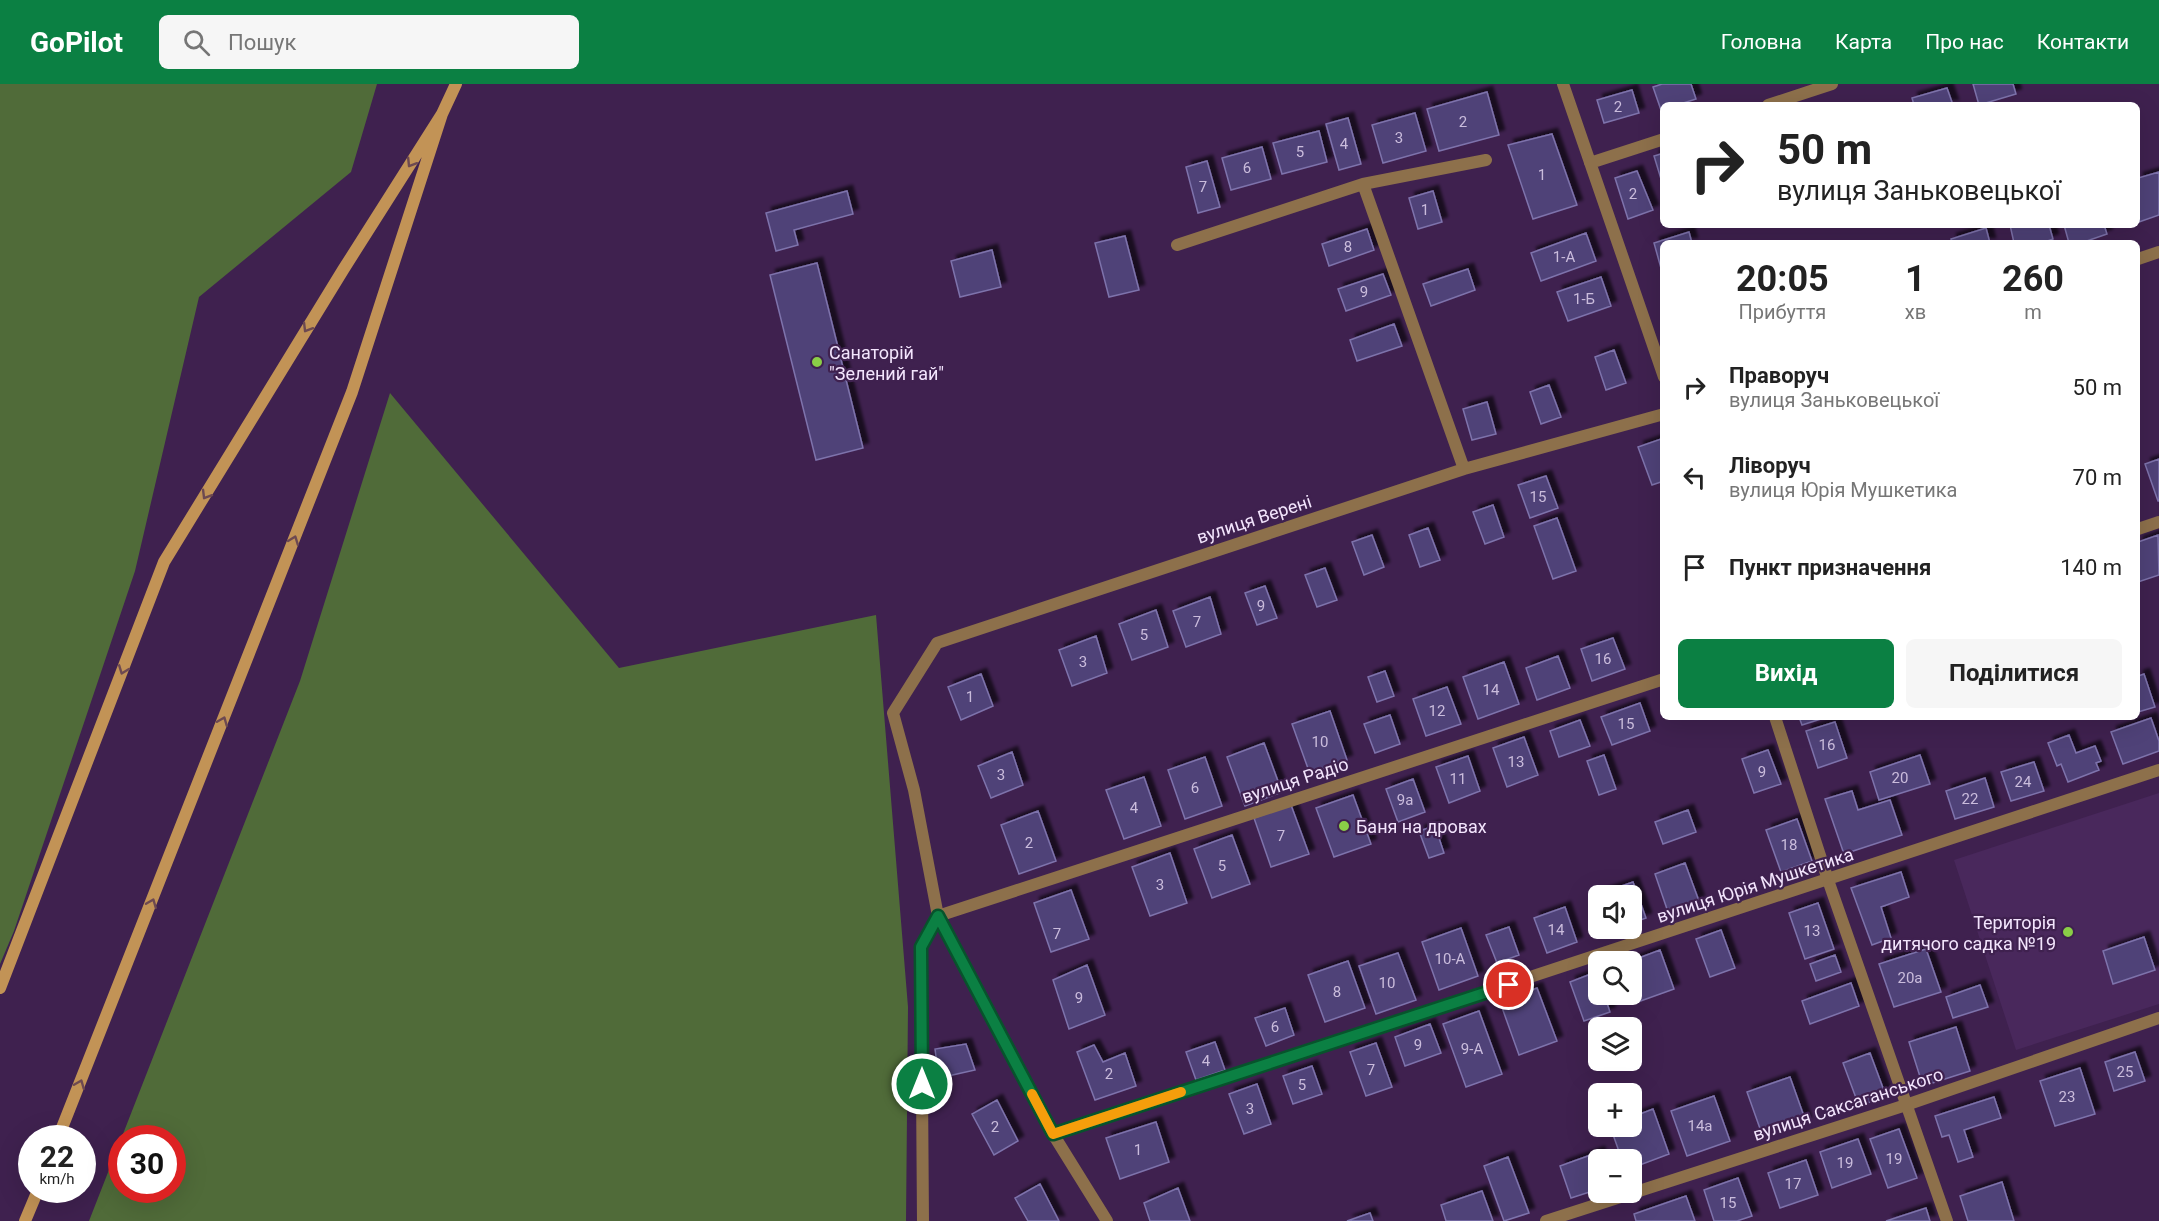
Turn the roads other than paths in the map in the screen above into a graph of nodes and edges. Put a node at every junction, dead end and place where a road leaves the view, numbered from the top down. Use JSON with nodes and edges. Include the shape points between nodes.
{"nodes":[{"id":1,"x":456,"y":84,"type":"edge"},
{"id":2,"x":1563,"y":84,"type":"edge"},
{"id":3,"x":1832,"y":84,"type":"edge"},
{"id":4,"x":1777,"y":102,"type":"edge"},
{"id":5,"x":442,"y":114,"type":"junction"},
{"id":6,"x":1660,"y":140,"type":"edge"},
{"id":7,"x":1486,"y":160,"type":"dead end"},
{"id":8,"x":1590,"y":163,"type":"junction"},
{"id":9,"x":1363,"y":184,"type":"junction"},
{"id":10,"x":1177,"y":245,"type":"dead end"},
{"id":11,"x":2159,"y":252,"type":"edge"},
{"id":12,"x":2140,"y":258,"type":"edge"},
{"id":13,"x":1660,"y":365,"type":"edge"},
{"id":14,"x":1660,"y":415,"type":"edge"},
{"id":15,"x":1464,"y":469,"type":"junction"},
{"id":16,"x":2159,"y":522,"type":"edge"},
{"id":17,"x":2140,"y":528,"type":"edge"},
{"id":18,"x":1660,"y":680,"type":"edge"},
{"id":19,"x":1776,"y":720,"type":"edge"},
{"id":20,"x":2159,"y":770,"type":"edge"},
{"id":21,"x":1828,"y":880,"type":"junction"},
{"id":22,"x":938,"y":916,"type":"junction"},
{"id":23,"x":0,"y":988,"type":"edge"},
{"id":24,"x":2159,"y":1018,"type":"edge"},
{"id":25,"x":1906,"y":1105,"type":"junction"},
{"id":26,"x":63,"y":1125,"type":"edge"},
{"id":27,"x":1053,"y":1134,"type":"junction"},
{"id":28,"x":33,"y":1203,"type":"edge"},
{"id":29,"x":26,"y":1221,"type":"edge"},
{"id":30,"x":923,"y":1221,"type":"edge"},
{"id":31,"x":1107,"y":1221,"type":"edge"},
{"id":32,"x":1546,"y":1221,"type":"edge"},
{"id":33,"x":1947,"y":1221,"type":"edge"}],
"edges":[{"from":1,"to":5,"type":"main road"},
{"from":2,"to":8,"type":"street"},
{"from":3,"to":4,"type":"street"},
{"from":5,"to":23,"type":"main road","one_way":true,"via":[[165,562]]},
{"from":26,"to":5,"type":"main road","one_way":true,"via":[[352,392]]},
{"from":6,"to":8,"type":"street"},
{"from":7,"to":9,"type":"street"},
{"from":8,"to":13,"type":"street"},
{"from":9,"to":10,"type":"street"},
{"from":9,"to":15,"type":"street"},
{"from":11,"to":12,"type":"street"},
{"from":14,"to":15,"type":"street","name":"вулиця Верені"},
{"from":15,"to":22,"type":"street","name":"вулиця Верені","via":[[937,643],[893,713],[914,790]]},
{"from":16,"to":17,"type":"street"},
{"from":18,"to":22,"type":"street","name":"вулиця Радіо"},
{"from":19,"to":21,"type":"street"},
{"from":20,"to":21,"type":"street","name":"вулиця Юрія Мушкетика"},
{"from":21,"to":25,"type":"street"},
{"from":21,"to":27,"type":"street","name":"вулиця Юрія Мушкетика"},
{"from":22,"to":27,"type":"street"},
{"from":22,"to":30,"type":"street","via":[[921,947]]},
{"from":24,"to":25,"type":"street","name":"вулиця Саксаганського"},
{"from":25,"to":32,"type":"street","name":"вулиця Саксаганського"},
{"from":25,"to":33,"type":"street"},
{"from":27,"to":31,"type":"street"},
{"from":28,"to":29,"type":"main road"}]}
